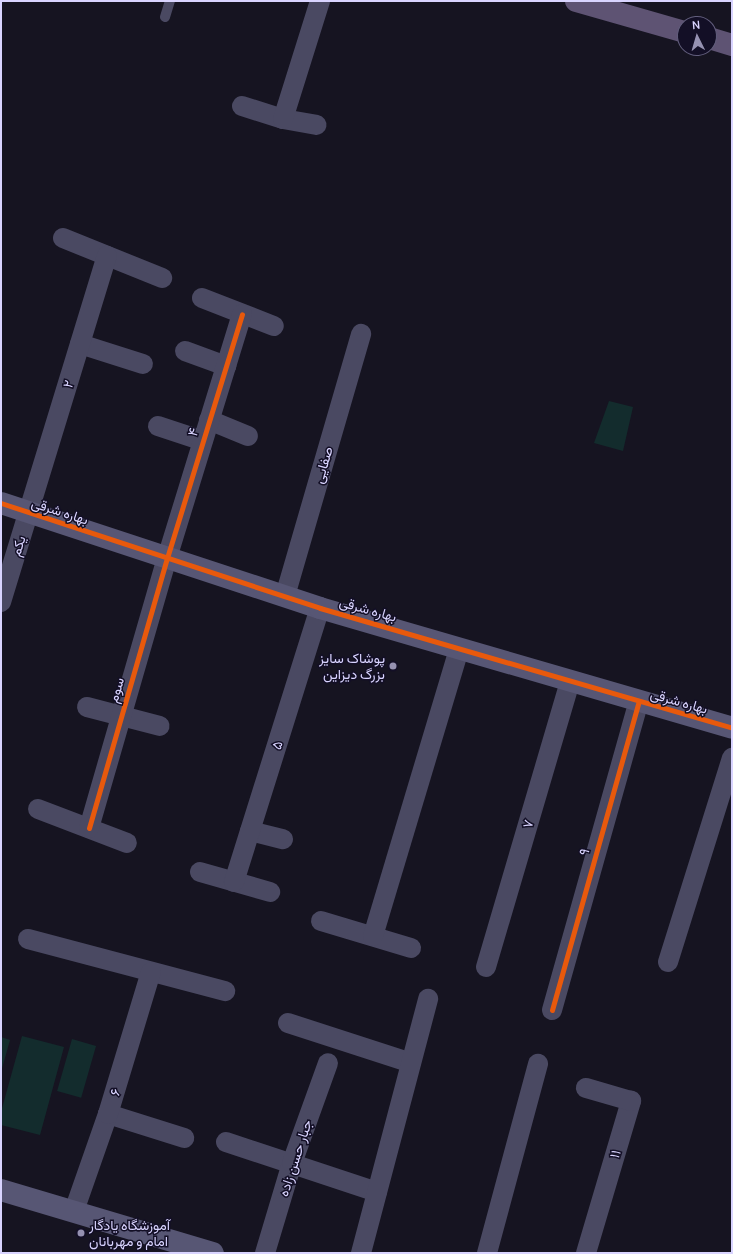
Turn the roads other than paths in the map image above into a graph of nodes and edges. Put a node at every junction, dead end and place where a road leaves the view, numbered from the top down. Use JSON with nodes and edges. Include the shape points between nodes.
{"nodes":[{"id":1,"x":170,"y":1,"type":"edge"},
{"id":2,"x":320,"y":1,"type":"edge"},
{"id":3,"x":576,"y":1,"type":"edge"},
{"id":4,"x":165,"y":17,"type":"dead end"},
{"id":5,"x":677,"y":30,"type":"edge"},
{"id":6,"x":717,"y":40,"type":"edge"},
{"id":7,"x":732,"y":45,"type":"edge"},
{"id":8,"x":242,"y":106,"type":"dead end"},
{"id":9,"x":283,"y":119,"type":"junction"},
{"id":10,"x":316,"y":125,"type":"dead end"},
{"id":11,"x":63,"y":238,"type":"dead end"},
{"id":12,"x":107,"y":256,"type":"junction"},
{"id":13,"x":162,"y":278,"type":"dead end"},
{"id":14,"x":202,"y":298,"type":"dead end"},
{"id":15,"x":242,"y":314,"type":"junction"},
{"id":16,"x":274,"y":326,"type":"dead end"},
{"id":17,"x":361,"y":334,"type":"dead end"},
{"id":18,"x":80,"y":344,"type":"junction"},
{"id":19,"x":186,"y":351,"type":"dead end"},
{"id":20,"x":144,"y":364,"type":"dead end"},
{"id":21,"x":226,"y":366,"type":"junction"},
{"id":22,"x":209,"y":420,"type":"junction"},
{"id":23,"x":158,"y":426,"type":"dead end"},
{"id":24,"x":248,"y":436,"type":"dead end"},
{"id":25,"x":203,"y":441,"type":"junction"},
{"id":26,"x":1,"y":504,"type":"edge"},
{"id":27,"x":28,"y":513,"type":"junction"},
{"id":28,"x":167,"y":558,"type":"junction"},
{"id":29,"x":285,"y":596,"type":"junction"},
{"id":30,"x":1,"y":602,"type":"edge"},
{"id":31,"x":320,"y":608,"type":"junction"},
{"id":32,"x":459,"y":649,"type":"junction"},
{"id":33,"x":570,"y":681,"type":"junction"},
{"id":34,"x":639,"y":701,"type":"junction"},
{"id":35,"x":87,"y":707,"type":"dead end"},
{"id":36,"x":121,"y":716,"type":"junction"},
{"id":37,"x":160,"y":726,"type":"dead end"},
{"id":38,"x":732,"y":728,"type":"edge"},
{"id":39,"x":732,"y":758,"type":"edge"},
{"id":40,"x":38,"y":809,"type":"dead end"},
{"id":41,"x":89,"y":828,"type":"junction"},
{"id":42,"x":250,"y":831,"type":"junction"},
{"id":43,"x":283,"y":839,"type":"dead end"},
{"id":44,"x":128,"y":843,"type":"dead end"},
{"id":45,"x":200,"y":872,"type":"dead end"},
{"id":46,"x":234,"y":882,"type":"junction"},
{"id":47,"x":270,"y":892,"type":"dead end"},
{"id":48,"x":322,"y":921,"type":"dead end"},
{"id":49,"x":373,"y":936,"type":"junction"},
{"id":50,"x":28,"y":939,"type":"dead end"},
{"id":51,"x":411,"y":948,"type":"dead end"},
{"id":52,"x":668,"y":962,"type":"dead end"},
{"id":53,"x":486,"y":967,"type":"dead end"},
{"id":54,"x":151,"y":972,"type":"junction"},
{"id":55,"x":225,"y":991,"type":"dead end"},
{"id":56,"x":428,"y":999,"type":"dead end"},
{"id":57,"x":552,"y":1010,"type":"dead end"},
{"id":58,"x":288,"y":1023,"type":"dead end"},
{"id":59,"x":328,"y":1063,"type":"dead end"},
{"id":60,"x":412,"y":1063,"type":"junction"},
{"id":61,"x":538,"y":1064,"type":"dead end"},
{"id":62,"x":586,"y":1088,"type":"dead end"},
{"id":63,"x":108,"y":1114,"type":"junction"},
{"id":64,"x":184,"y":1138,"type":"dead end"},
{"id":65,"x":226,"y":1142,"type":"dead end"},
{"id":66,"x":292,"y":1162,"type":"junction"},
{"id":67,"x":1,"y":1190,"type":"edge"},
{"id":68,"x":377,"y":1192,"type":"junction"},
{"id":69,"x":74,"y":1211,"type":"junction"},
{"id":70,"x":212,"y":1253,"type":"edge"},
{"id":71,"x":265,"y":1253,"type":"edge"},
{"id":72,"x":361,"y":1253,"type":"edge"},
{"id":73,"x":487,"y":1253,"type":"edge"},
{"id":74,"x":586,"y":1253,"type":"edge"}],
"edges":[{"from":1,"to":4,"type":"lane"},
{"from":2,"to":9,"type":"street"},
{"from":3,"to":5,"type":"main road"},
{"from":6,"to":7,"type":"main road"},
{"from":8,"to":9,"type":"street"},
{"from":9,"to":10,"type":"street"},
{"from":11,"to":12,"type":"street"},
{"from":12,"to":13,"type":"street"},
{"from":12,"to":18,"type":"street","name":"۲"},
{"from":14,"to":15,"type":"street"},
{"from":15,"to":16,"type":"street"},
{"from":15,"to":21,"type":"street","name":"۴"},
{"from":17,"to":29,"type":"street","name":"صفایی"},
{"from":18,"to":20,"type":"street"},
{"from":18,"to":27,"type":"street","name":"۲"},
{"from":19,"to":21,"type":"street"},
{"from":21,"to":22,"type":"street","name":"۴"},
{"from":22,"to":24,"type":"street"},
{"from":22,"to":25,"type":"street","name":"۴"},
{"from":23,"to":25,"type":"street"},
{"from":25,"to":28,"type":"street","name":"۴"},
{"from":26,"to":27,"type":"street","name":"بهاره شرقی"},
{"from":27,"to":28,"type":"street","name":"بهاره شرقی"},
{"from":27,"to":30,"type":"street","name":"یکم"},
{"from":28,"to":29,"type":"street","name":"بهاره شرقی"},
{"from":28,"to":36,"type":"street","name":"سوم"},
{"from":29,"to":31,"type":"street","name":"بهاره شرقی"},
{"from":31,"to":32,"type":"street","name":"بهاره شرقی"},
{"from":31,"to":42,"type":"street","name":"۵"},
{"from":32,"to":33,"type":"street","name":"بهاره شرقی"},
{"from":32,"to":49,"type":"street"},
{"from":33,"to":34,"type":"street","name":"بهاره شرقی"},
{"from":33,"to":53,"type":"street","name":"۷"},
{"from":34,"to":38,"type":"street","name":"بهاره شرقی"},
{"from":34,"to":57,"type":"street","name":"۹"},
{"from":35,"to":36,"type":"street"},
{"from":36,"to":37,"type":"street"},
{"from":36,"to":41,"type":"street","name":"سوم"},
{"from":39,"to":52,"type":"street"},
{"from":40,"to":41,"type":"street"},
{"from":41,"to":44,"type":"street"},
{"from":42,"to":43,"type":"street"},
{"from":42,"to":46,"type":"street","name":"۵"},
{"from":45,"to":46,"type":"street"},
{"from":46,"to":47,"type":"street"},
{"from":48,"to":49,"type":"street"},
{"from":49,"to":51,"type":"street"},
{"from":50,"to":54,"type":"street"},
{"from":54,"to":55,"type":"street"},
{"from":54,"to":63,"type":"street","name":"۶"},
{"from":56,"to":60,"type":"street"},
{"from":58,"to":60,"type":"street"},
{"from":59,"to":66,"type":"street","name":"جبار حسن زاده"},
{"from":60,"to":68,"type":"street"},
{"from":61,"to":73,"type":"street"},
{"from":62,"to":74,"type":"street","name":"۱۱","via":[[631,1101]]},
{"from":63,"to":64,"type":"street"},
{"from":63,"to":69,"type":"street","name":"۶"},
{"from":65,"to":66,"type":"street"},
{"from":66,"to":68,"type":"street"},
{"from":66,"to":71,"type":"street","name":"جبار حسن زاده"},
{"from":67,"to":69,"type":"street"},
{"from":68,"to":72,"type":"street"},
{"from":69,"to":70,"type":"street"}]}
